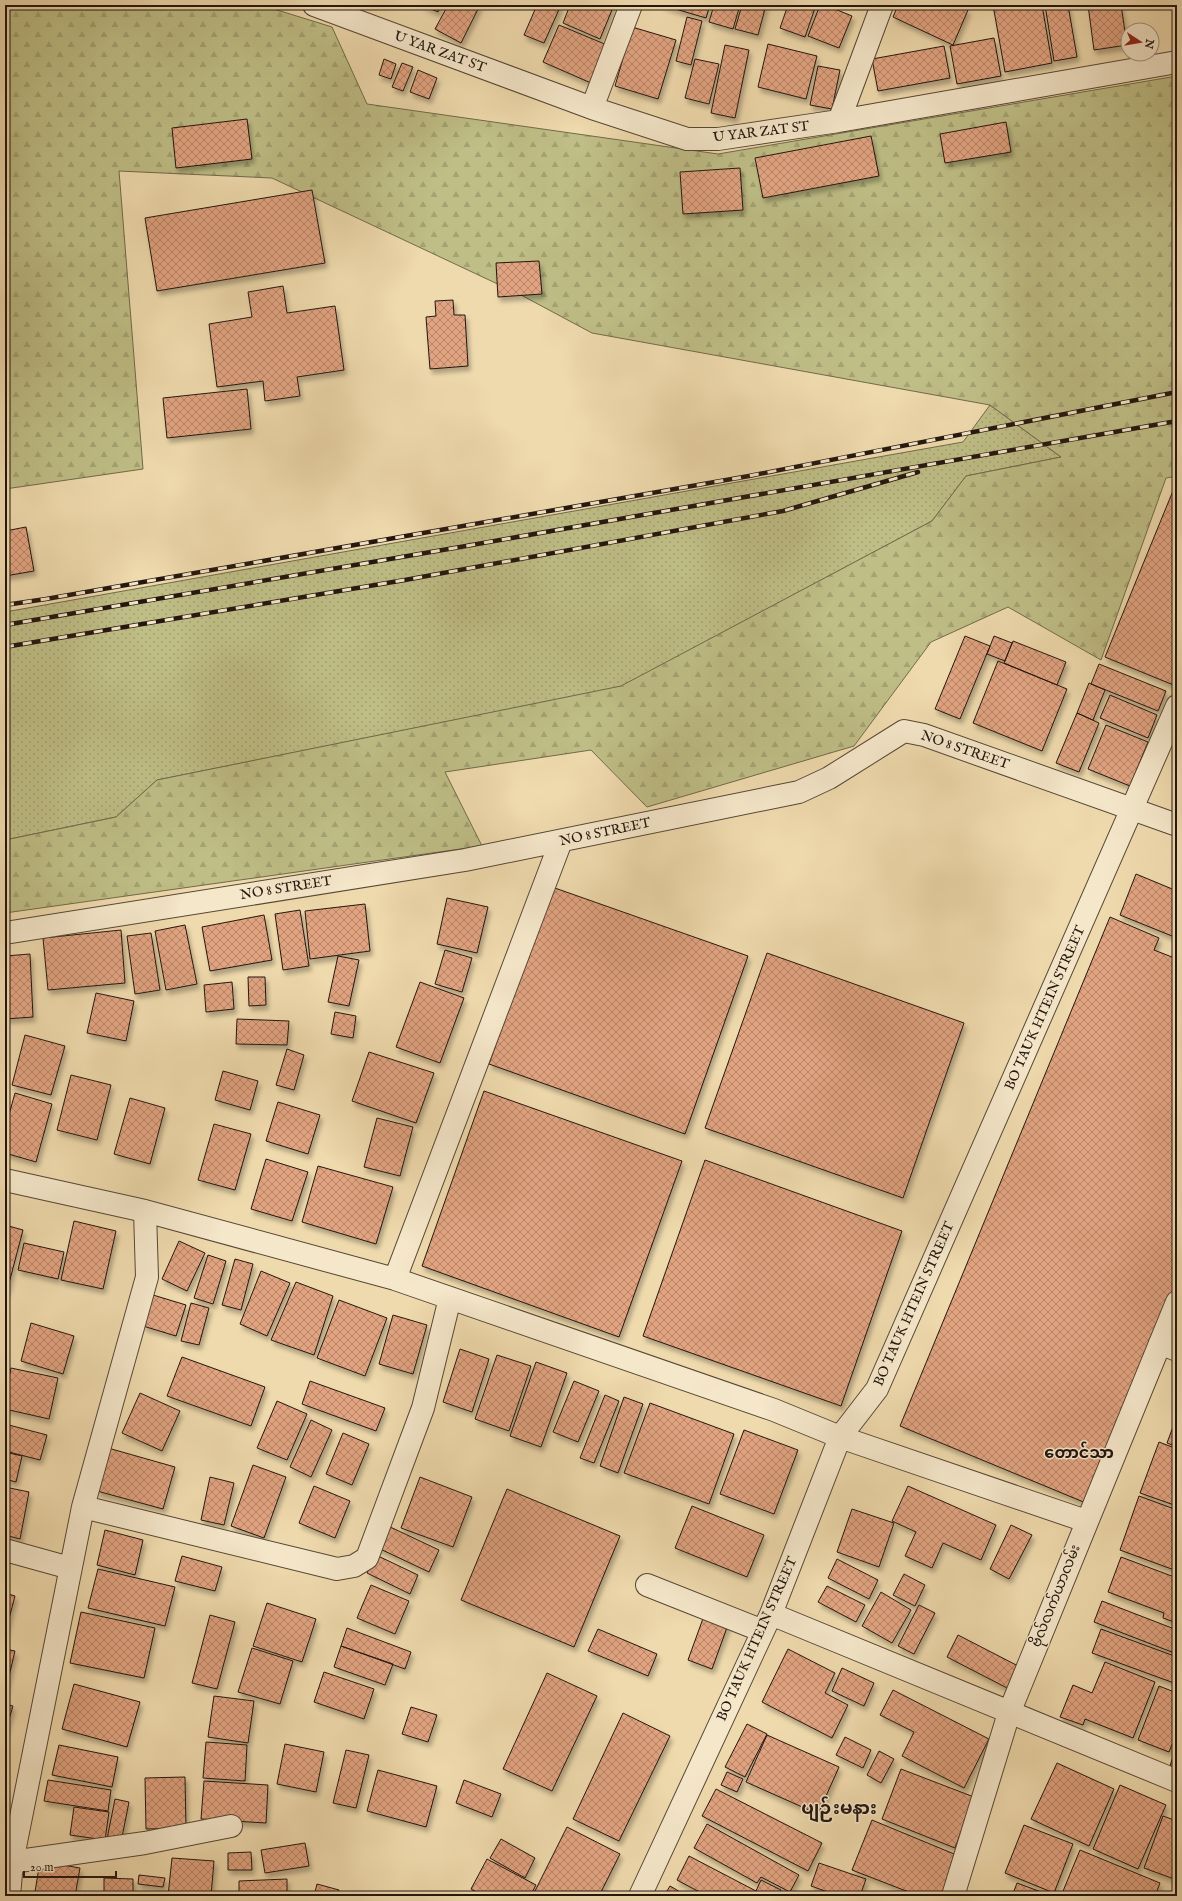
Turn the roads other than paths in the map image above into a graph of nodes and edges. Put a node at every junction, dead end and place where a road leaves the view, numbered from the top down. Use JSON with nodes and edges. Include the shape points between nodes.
{"nodes":[{"id":1,"x":314,"y":5,"type":"edge"},
{"id":2,"x":631,"y":5,"type":"edge"},
{"id":3,"x":882,"y":5,"type":"edge"},
{"id":4,"x":1177,"y":62,"type":"edge"},
{"id":5,"x":592,"y":108,"type":"junction"},
{"id":6,"x":839,"y":121,"type":"junction"},
{"id":7,"x":1177,"y":706,"type":"edge"},
{"id":8,"x":1133,"y":810,"type":"junction"},
{"id":9,"x":1177,"y":825,"type":"edge"},
{"id":10,"x":561,"y":841,"type":"junction"},
{"id":11,"x":5,"y":933,"type":"edge"},
{"id":12,"x":5,"y":1180,"type":"edge"},
{"id":13,"x":145,"y":1211,"type":"junction"},
{"id":14,"x":395,"y":1279,"type":"junction"},
{"id":15,"x":450,"y":1298,"type":"junction"},
{"id":16,"x":1177,"y":1302,"type":"edge"},
{"id":17,"x":1168,"y":1347,"type":"edge"},
{"id":18,"x":840,"y":1437,"type":"junction"},
{"id":19,"x":83,"y":1507,"type":"junction"},
{"id":20,"x":1086,"y":1521,"type":"junction"},
{"id":21,"x":5,"y":1550,"type":"edge"},
{"id":22,"x":70,"y":1568,"type":"junction"},
{"id":23,"x":647,"y":1585,"type":"dead end"},
{"id":24,"x":767,"y":1622,"type":"junction"},
{"id":25,"x":1010,"y":1713,"type":"junction"},
{"id":26,"x":1177,"y":1782,"type":"edge"},
{"id":27,"x":231,"y":1826,"type":"dead end"},
{"id":28,"x":12,"y":1862,"type":"junction"},
{"id":29,"x":9,"y":1896,"type":"edge"},
{"id":30,"x":640,"y":1896,"type":"edge"},
{"id":31,"x":953,"y":1896,"type":"edge"}],
"edges":[{"from":1,"to":5,"type":"street","name":"U YAR ZAT ST"},
{"from":2,"to":5,"type":"street"},
{"from":3,"to":6,"type":"street"},
{"from":4,"to":6,"type":"street","name":"U YAR ZAT ST"},
{"from":5,"to":6,"type":"street","name":"U YAR ZAT ST","via":[[687,139],[718,139]]},
{"from":7,"to":8,"type":"street","name":"BO TAUK HTEIN STREET"},
{"from":8,"to":9,"type":"street","name":"NO 8 STREET"},
{"from":8,"to":10,"type":"street","name":"NO 8 STREET","via":[[924,735],[904,731],[829,778],[799,792]]},
{"from":8,"to":18,"type":"street","name":"BO TAUK HTEIN STREET","via":[[877,1389]]},
{"from":10,"to":11,"type":"street","name":"NO 8 STREET","via":[[465,860]]},
{"from":10,"to":14,"type":"street"},
{"from":12,"to":13,"type":"street"},
{"from":13,"to":14,"type":"street"},
{"from":13,"to":19,"type":"street","via":[[147,1277]]},
{"from":14,"to":15,"type":"street"},
{"from":15,"to":18,"type":"street","via":[[774,1410]]},
{"from":15,"to":19,"type":"street","via":[[423,1408],[367,1558],[354,1566],[336,1569]]},
{"from":16,"to":17,"type":"street","name":"ဗိုလ်လက်ယာလမ်း"},
{"from":17,"to":20,"type":"street","name":"ဗိုလ်လက်ယာလမ်း"},
{"from":18,"to":20,"type":"street"},
{"from":18,"to":24,"type":"street","name":"BO TAUK HTEIN STREET"},
{"from":19,"to":22,"type":"street"},
{"from":20,"to":25,"type":"street","name":"ဗိုလ်လက်ယာလမ်း"},
{"from":21,"to":22,"type":"street"},
{"from":22,"to":28,"type":"street"},
{"from":23,"to":24,"type":"street"},
{"from":24,"to":25,"type":"street"},
{"from":24,"to":30,"type":"street","name":"BO TAUK HTEIN STREET"},
{"from":25,"to":26,"type":"street"},
{"from":25,"to":31,"type":"street","name":"ဗိုလ်လက်ယာလမ်း"},
{"from":27,"to":28,"type":"street","via":[[145,1843]]},
{"from":28,"to":29,"type":"street"}]}
